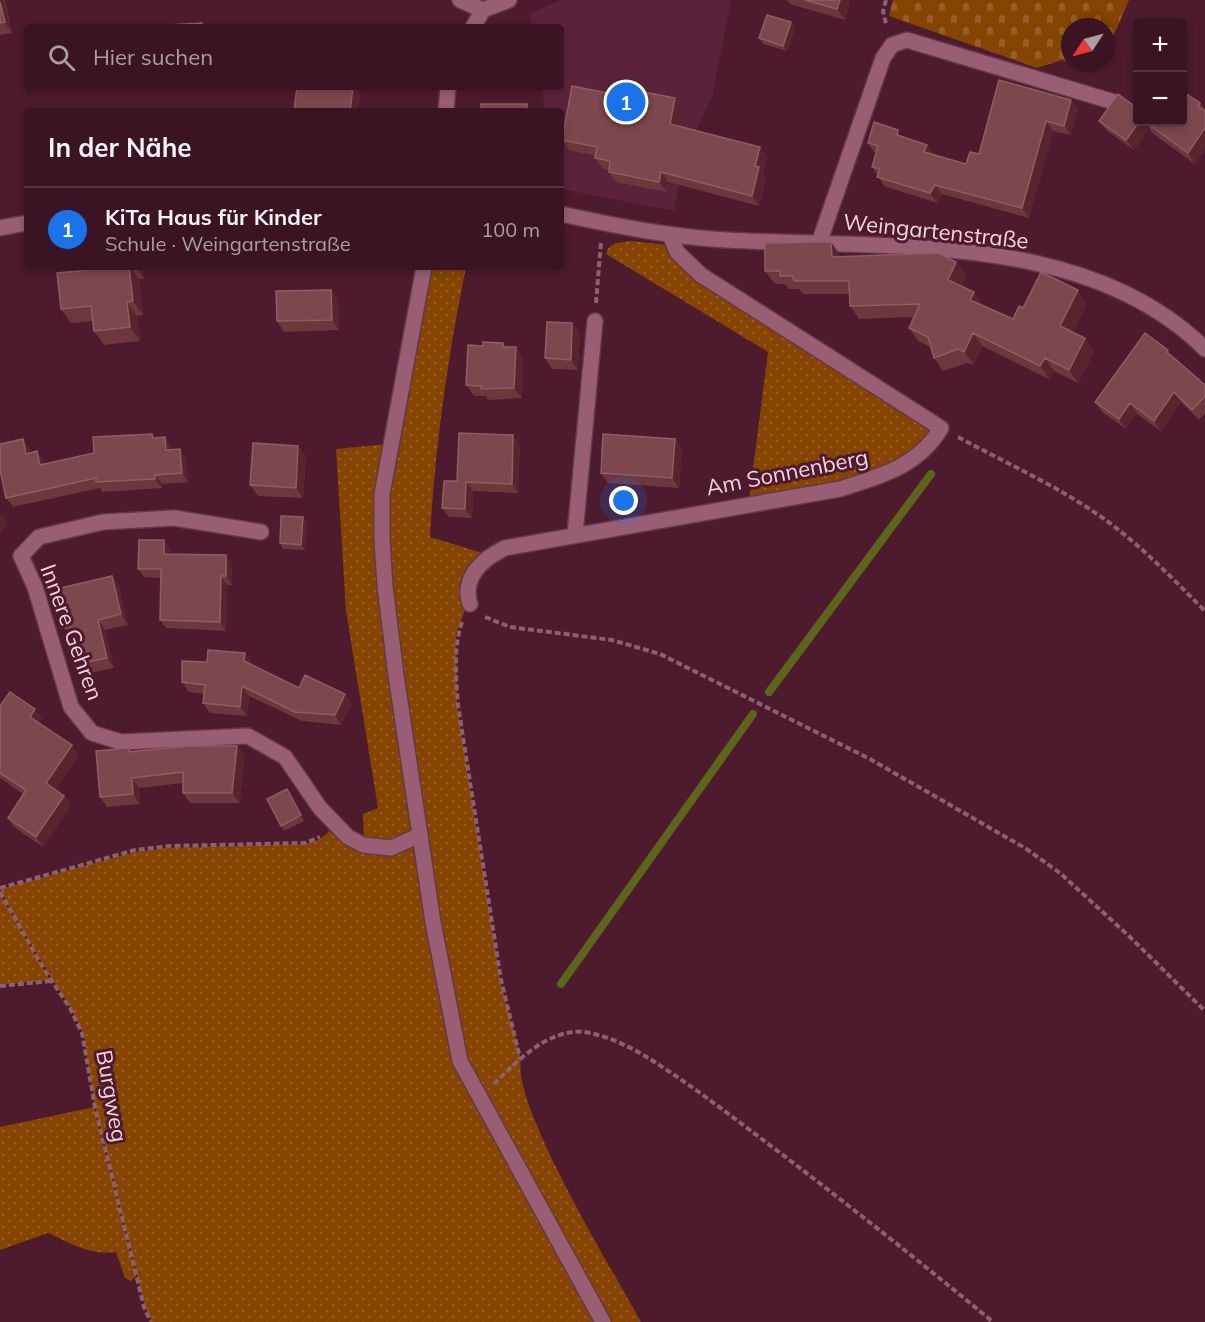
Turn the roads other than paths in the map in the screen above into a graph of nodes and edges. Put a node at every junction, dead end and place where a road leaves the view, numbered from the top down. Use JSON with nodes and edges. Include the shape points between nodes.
{"nodes":[{"id":1,"x":460,"y":0,"type":"edge"},
{"id":2,"x":509,"y":0,"type":"edge"},
{"id":3,"x":483,"y":10,"type":"junction"},
{"id":4,"x":475,"y":24,"type":"edge"},
{"id":5,"x":448,"y":90,"type":"edge"},
{"id":6,"x":1114,"y":102,"type":"edge"},
{"id":7,"x":446,"y":108,"type":"edge"},
{"id":8,"x":564,"y":215,"type":"edge"},
{"id":9,"x":24,"y":224,"type":"edge"},
{"id":10,"x":0,"y":228,"type":"edge"},
{"id":11,"x":670,"y":235,"type":"junction"},
{"id":12,"x":819,"y":243,"type":"junction"},
{"id":13,"x":423,"y":270,"type":"edge"},
{"id":14,"x":595,"y":321,"type":"road end"},
{"id":15,"x":1205,"y":349,"type":"edge"},
{"id":16,"x":261,"y":532,"type":"dead end"},
{"id":17,"x":575,"y":534,"type":"junction"},
{"id":18,"x":470,"y":604,"type":"road end"},
{"id":19,"x":420,"y":835,"type":"junction"},
{"id":20,"x":603,"y":1322,"type":"edge"}],
"edges":[{"from":1,"to":3,"type":"street"},
{"from":2,"to":3,"type":"street"},
{"from":3,"to":4,"type":"street"},
{"from":5,"to":7,"type":"street"},
{"from":6,"to":12,"type":"street","name":"Weingartenstraße","via":[[907,40],[892,45],[883,58]]},
{"from":8,"to":11,"type":"street","name":"Weingartenstraße"},
{"from":9,"to":10,"type":"street"},
{"from":11,"to":12,"type":"street","name":"Weingartenstraße"},
{"from":11,"to":17,"type":"street","name":"Am Sonnenberg","via":[[677,252],[701,276],[941,428],[931,446],[892,472],[840,489]]},
{"from":12,"to":15,"type":"street","name":"Weingartenstraße","via":[[997,255],[1065,270],[1133,298],[1184,328]]},
{"from":13,"to":19,"type":"street","via":[[382,494],[384,586]]},
{"from":14,"to":17,"type":"street"},
{"from":16,"to":19,"type":"street","name":"Innere Gehren","via":[[174,518],[103,522],[39,537],[21,556],[35,588],[71,707],[92,733],[121,742],[248,736],[285,757],[334,825],[348,837],[374,848],[391,848]]},
{"from":17,"to":18,"type":"street","name":"Am Sonnenberg","via":[[506,548],[487,556],[478,565],[471,583]]},
{"from":19,"to":20,"type":"street","via":[[460,1061]]}]}
